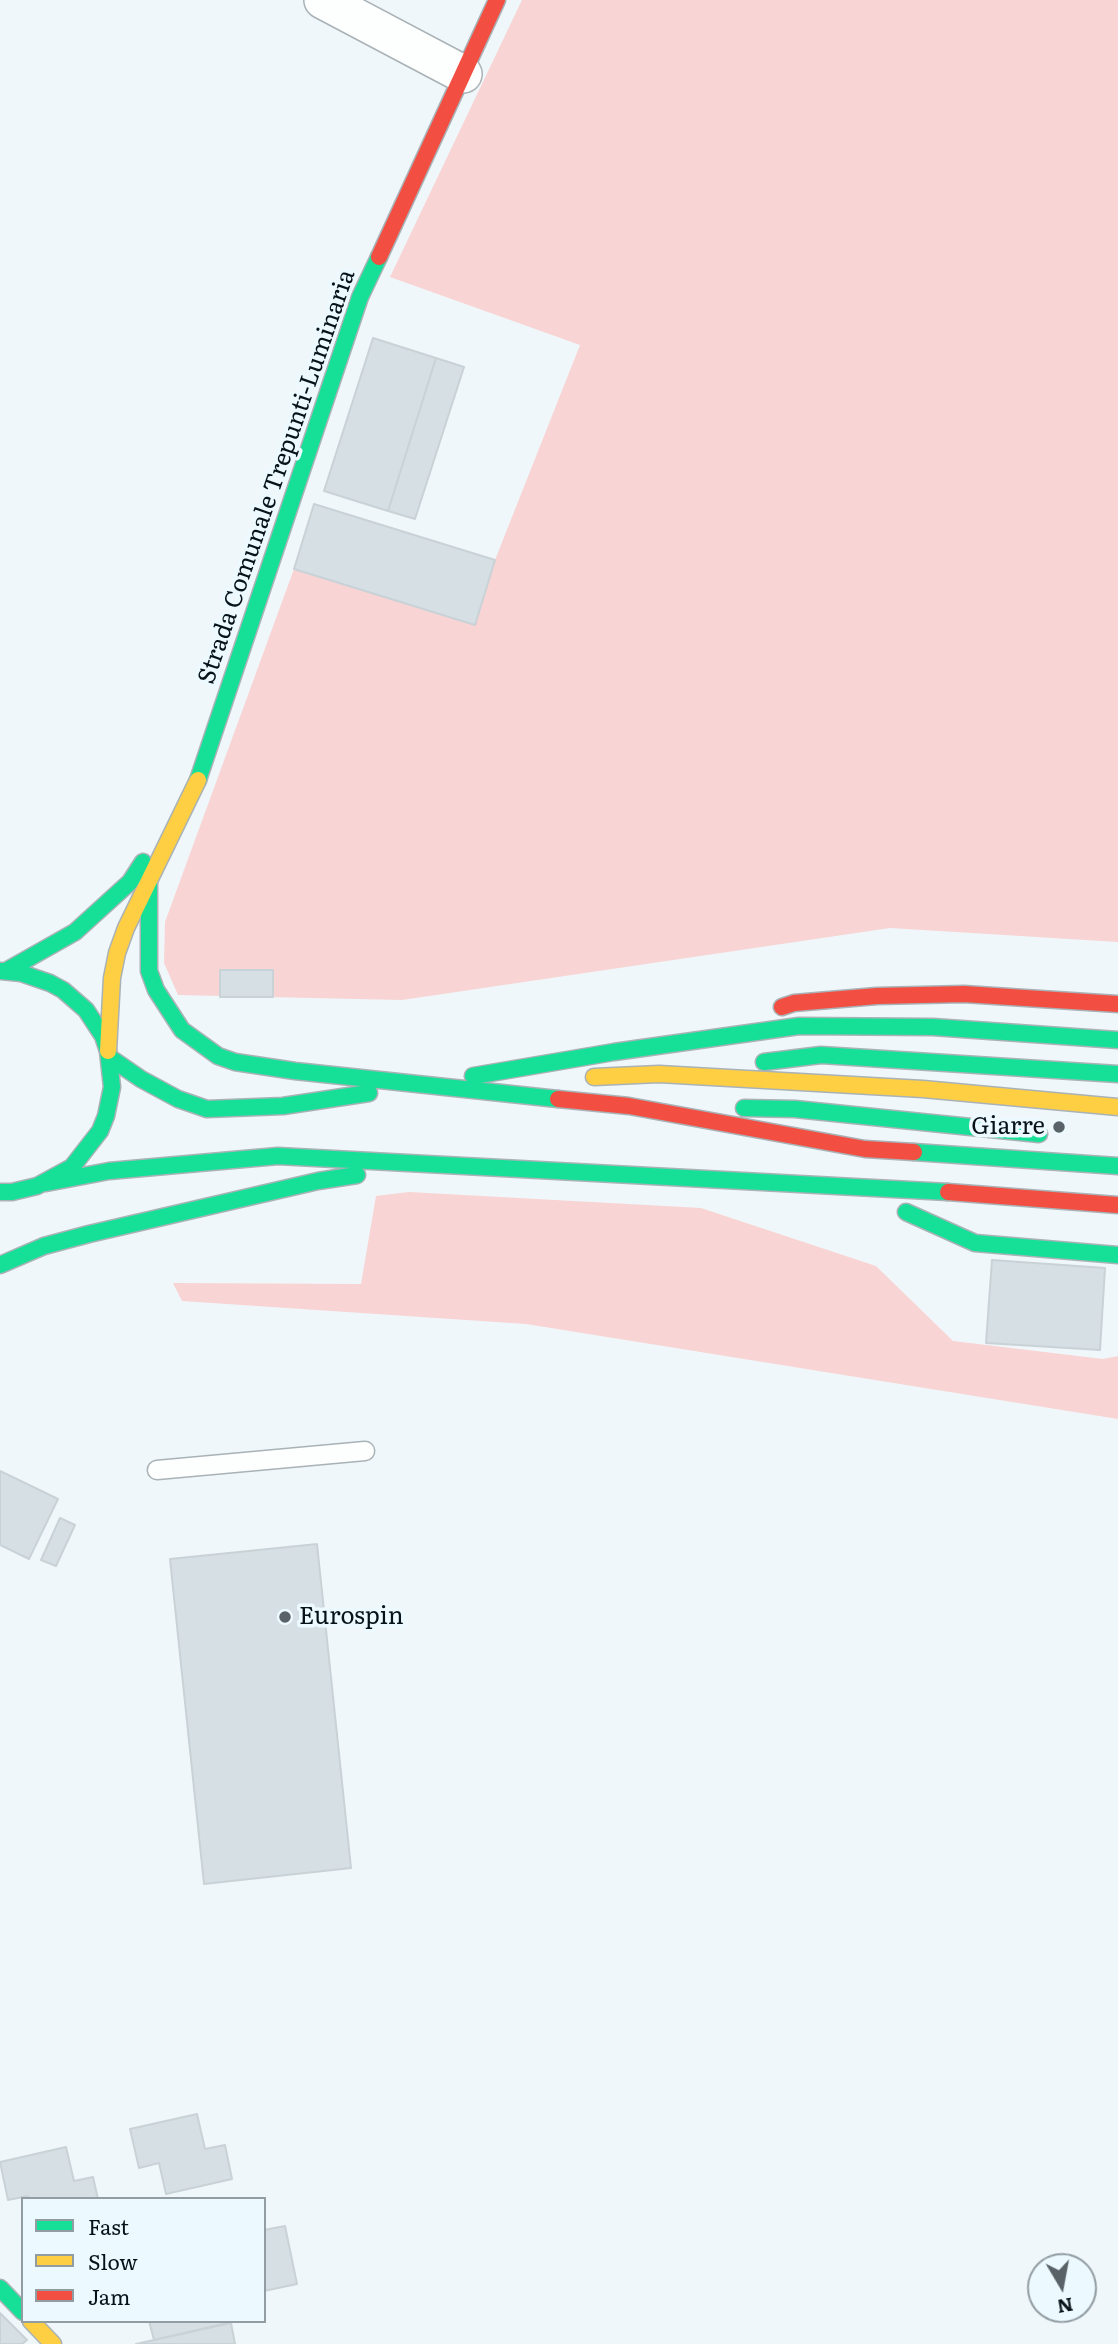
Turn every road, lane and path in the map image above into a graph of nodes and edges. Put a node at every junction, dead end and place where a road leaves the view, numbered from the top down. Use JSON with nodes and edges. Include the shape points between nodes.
{"nodes":[{"id":1,"x":323,"y":0,"type":"edge"},
{"id":2,"x":497,"y":0,"type":"edge"},
{"id":3,"x":463,"y":74,"type":"junction"},
{"id":4,"x":197,"y":782,"type":"junction"},
{"id":5,"x":149,"y":883,"type":"junction"},
{"id":6,"x":3,"y":971,"type":"edge"},
{"id":7,"x":1118,"y":1004,"type":"edge"},
{"id":8,"x":768,"y":1010,"type":"dead end"},
{"id":9,"x":742,"y":1017,"type":"dead end"},
{"id":10,"x":1118,"y":1040,"type":"edge"},
{"id":11,"x":614,"y":1052,"type":"junction"},
{"id":12,"x":108,"y":1054,"type":"junction"},
{"id":13,"x":659,"y":1074,"type":"junction"},
{"id":14,"x":1118,"y":1074,"type":"edge"},
{"id":15,"x":578,"y":1077,"type":"dead end"},
{"id":16,"x":550,"y":1078,"type":"dead end"},
{"id":17,"x":428,"y":1084,"type":"junction"},
{"id":18,"x":629,"y":1106,"type":"junction"},
{"id":19,"x":1118,"y":1107,"type":"edge"},
{"id":20,"x":1057,"y":1136,"type":"dead end"},
{"id":21,"x":429,"y":1164,"type":"junction"},
{"id":22,"x":1118,"y":1166,"type":"edge"},
{"id":23,"x":747,"y":1181,"type":"junction"},
{"id":24,"x":46,"y":1182,"type":"junction"},
{"id":25,"x":27,"y":1189,"type":"junction"},
{"id":26,"x":0,"y":1192,"type":"edge"},
{"id":27,"x":866,"y":1205,"type":"dead end"},
{"id":28,"x":1118,"y":1205,"type":"edge"},
{"id":29,"x":12,"y":1208,"type":"dead end"},
{"id":30,"x":955,"y":1216,"type":"dead end"},
{"id":31,"x":1118,"y":1255,"type":"edge"},
{"id":32,"x":0,"y":1265,"type":"edge"},
{"id":33,"x":365,"y":1451,"type":"dead end"},
{"id":34,"x":157,"y":1470,"type":"dead end"},
{"id":35,"x":0,"y":2288,"type":"edge"},
{"id":36,"x":21,"y":2310,"type":"edge"},
{"id":37,"x":33,"y":2323,"type":"edge"},
{"id":38,"x":53,"y":2344,"type":"edge"}],
"edges":[{"from":1,"to":3,"type":"street"},
{"from":2,"to":3,"type":"main road","name":"Strada Comunale Trepunti-Luminaria"},
{"from":3,"to":4,"type":"main road","name":"Strada Comunale Trepunti-Luminaria","via":[[360,297]]},
{"from":4,"to":5,"type":"main road"},
{"from":4,"to":6,"type":"main road","via":[[130,882],[75,932]]},
{"from":5,"to":12,"type":"main road","via":[[117,953]]},
{"from":5,"to":17,"type":"main road","via":[[149,971],[173,1017],[197,1042],[218,1056],[261,1067]]},
{"from":6,"to":12,"type":"main road","via":[[36,976],[76,1000],[95,1023]]},
{"from":7,"to":8,"type":"main road","via":[[964,994],[877,996],[794,1003]]},
{"from":9,"to":11,"type":"main road"},
{"from":10,"to":11,"type":"main road","via":[[933,1027],[799,1027]]},
{"from":11,"to":17,"type":"main road"},
{"from":12,"to":17,"type":"main road","via":[[141,1079],[207,1109],[283,1106]]},
{"from":12,"to":24,"type":"main road","via":[[112,1087],[100,1131],[72,1167]]},
{"from":13,"to":14,"type":"main road","via":[[821,1055]]},
{"from":13,"to":15,"type":"main road"},
{"from":13,"to":19,"type":"main road","via":[[923,1089]]},
{"from":16,"to":17,"type":"main road"},
{"from":17,"to":18,"type":"main road"},
{"from":18,"to":20,"type":"main road","via":[[795,1109]]},
{"from":18,"to":22,"type":"main road","via":[[865,1149]]},
{"from":21,"to":23,"type":"main road"},
{"from":21,"to":24,"type":"main road","via":[[278,1156],[162,1164]]},
{"from":21,"to":32,"type":"main road","via":[[318,1181],[89,1234]]},
{"from":23,"to":27,"type":"main road"},
{"from":23,"to":28,"type":"main road","via":[[881,1186]]},
{"from":24,"to":25,"type":"main road"},
{"from":25,"to":26,"type":"main road"},
{"from":25,"to":29,"type":"main road"},
{"from":30,"to":31,"type":"main road","via":[[899,1211],[975,1243]]},
{"from":33,"to":34,"type":"lane"},
{"from":35,"to":36,"type":"main road"},
{"from":37,"to":38,"type":"main road"}]}
